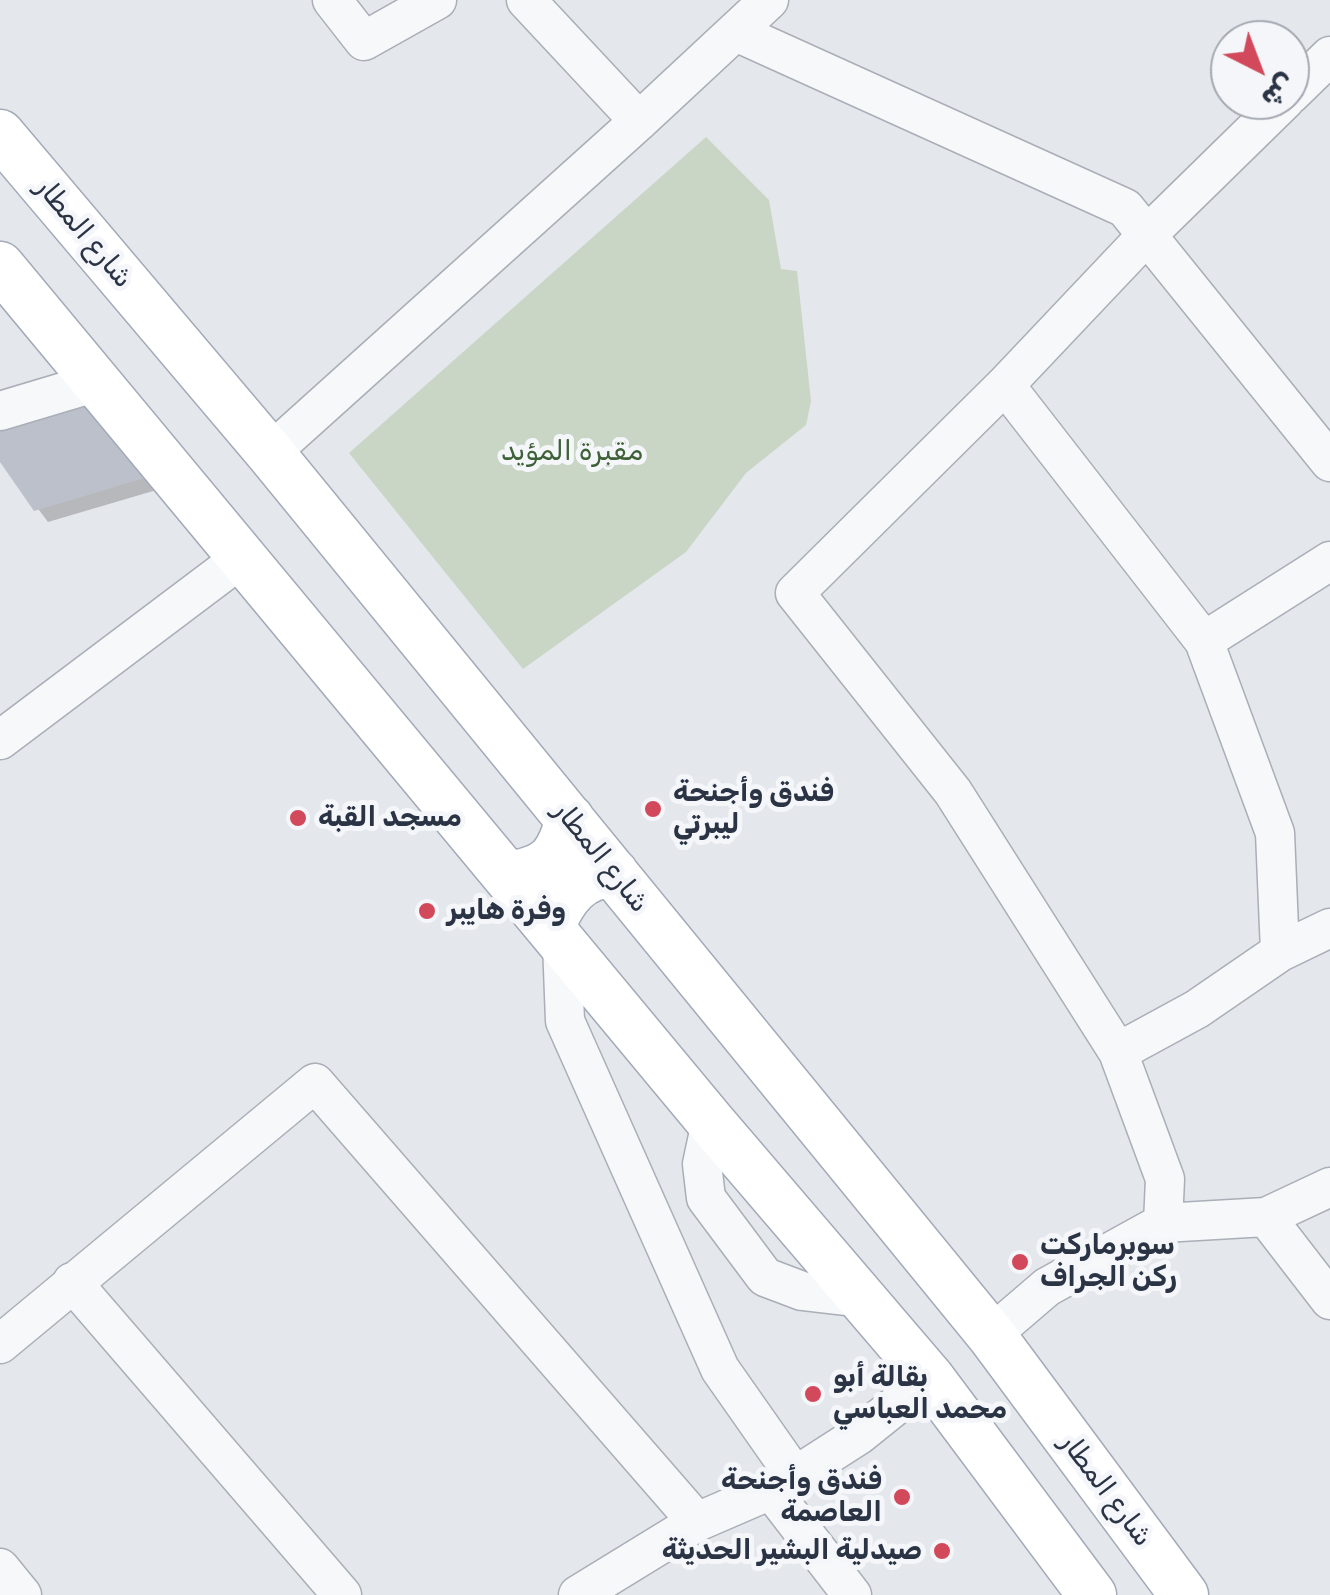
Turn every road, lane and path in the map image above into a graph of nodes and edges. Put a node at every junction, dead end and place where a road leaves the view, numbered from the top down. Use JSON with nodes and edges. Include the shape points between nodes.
{"nodes":[{"id":1,"x":332,"y":0,"type":"edge"},
{"id":2,"x":437,"y":0,"type":"edge"},
{"id":3,"x":526,"y":0,"type":"edge"},
{"id":4,"x":768,"y":0,"type":"edge"},
{"id":5,"x":736,"y":32,"type":"junction"},
{"id":6,"x":1330,"y":56,"type":"edge"},
{"id":7,"x":1310,"y":75,"type":"edge"},
{"id":8,"x":1263,"y":120,"type":"edge"},
{"id":9,"x":639,"y":121,"type":"junction"},
{"id":10,"x":0,"y":134,"type":"edge"},
{"id":11,"x":1146,"y":234,"type":"junction"},
{"id":12,"x":0,"y":266,"type":"edge"},
{"id":13,"x":97,"y":382,"type":"junction"},
{"id":14,"x":1006,"y":385,"type":"junction"},
{"id":15,"x":0,"y":411,"type":"edge"},
{"id":16,"x":270,"y":453,"type":"junction"},
{"id":17,"x":1330,"y":462,"type":"edge"},
{"id":18,"x":243,"y":557,"type":"junction"},
{"id":19,"x":1330,"y":560,"type":"edge"},
{"id":20,"x":1204,"y":641,"type":"junction"},
{"id":21,"x":0,"y":740,"type":"edge"},
{"id":22,"x":570,"y":820,"type":"junction"},
{"id":23,"x":614,"y":873,"type":"junction"},
{"id":24,"x":507,"y":876,"type":"junction"},
{"id":25,"x":1330,"y":928,"type":"edge"},
{"id":26,"x":556,"y":934,"type":"junction"},
{"id":27,"x":1280,"y":952,"type":"junction"},
{"id":28,"x":1118,"y":1052,"type":"junction"},
{"id":29,"x":1330,"y":1187,"type":"edge"},
{"id":30,"x":1266,"y":1216,"type":"junction"},
{"id":31,"x":1163,"y":1223,"type":"junction"},
{"id":32,"x":72,"y":1282,"type":"junction"},
{"id":33,"x":1330,"y":1300,"type":"edge"},
{"id":34,"x":992,"y":1335,"type":"junction"},
{"id":35,"x":0,"y":1344,"type":"edge"},
{"id":36,"x":930,"y":1378,"type":"junction"},
{"id":37,"x":784,"y":1483,"type":"junction"},
{"id":38,"x":697,"y":1522,"type":"junction"},
{"id":39,"x":0,"y":1568,"type":"edge"},
{"id":40,"x":22,"y":1595,"type":"edge"},
{"id":41,"x":342,"y":1595,"type":"edge"},
{"id":42,"x":578,"y":1595,"type":"edge"},
{"id":43,"x":852,"y":1595,"type":"edge"},
{"id":44,"x":1092,"y":1595,"type":"edge"},
{"id":45,"x":1183,"y":1595,"type":"edge"}],
"edges":[{"from":1,"to":2,"type":"street","via":[[364,41]]},
{"from":3,"to":9,"type":"street"},
{"from":4,"to":5,"type":"street"},
{"from":5,"to":9,"type":"street"},
{"from":5,"to":11,"type":"street","via":[[1125,208]]},
{"from":6,"to":7,"type":"street"},
{"from":8,"to":11,"type":"street"},
{"from":9,"to":16,"type":"street"},
{"from":10,"to":16,"type":"main road","name":"شارع المطار"},
{"from":11,"to":14,"type":"street"},
{"from":11,"to":17,"type":"street"},
{"from":12,"to":13,"type":"main road"},
{"from":13,"to":15,"type":"street"},
{"from":13,"to":18,"type":"main road"},
{"from":14,"to":20,"type":"street"},
{"from":14,"to":28,"type":"street","via":[[796,594],[953,792]]},
{"from":16,"to":22,"type":"main road","name":"شارع المطار"},
{"from":18,"to":21,"type":"street"},
{"from":18,"to":24,"type":"main road"},
{"from":19,"to":20,"type":"street"},
{"from":20,"to":27,"type":"street","via":[[1276,833]]},
{"from":22,"to":23,"type":"main road","name":"شارع المطار"},
{"from":22,"to":24,"type":"main road","via":[[552,859],[536,872]]},
{"from":23,"to":26,"type":"main road","via":[[595,874],[575,887],[560,903]]},
{"from":23,"to":34,"type":"main road","name":"شارع المطار"},
{"from":24,"to":26,"type":"main road"},
{"from":25,"to":27,"type":"street"},
{"from":26,"to":36,"type":"main road"},
{"from":26,"to":37,"type":"street","via":[[565,1021],[720,1369]]},
{"from":27,"to":28,"type":"street"},
{"from":28,"to":31,"type":"street","via":[[1165,1179]]},
{"from":29,"to":30,"type":"street"},
{"from":30,"to":31,"type":"street"},
{"from":30,"to":33,"type":"street"},
{"from":31,"to":34,"type":"street","via":[[1047,1288]]},
{"from":32,"to":35,"type":"street"},
{"from":32,"to":38,"type":"street","via":[[315,1083]]},
{"from":32,"to":41,"type":"street"},
{"from":34,"to":45,"type":"main road","name":"شارع المطار"},
{"from":36,"to":37,"type":"street"},
{"from":36,"to":44,"type":"main road"},
{"from":37,"to":38,"type":"street"},
{"from":37,"to":43,"type":"street"},
{"from":38,"to":42,"type":"street"},
{"from":39,"to":40,"type":"street"}]}
